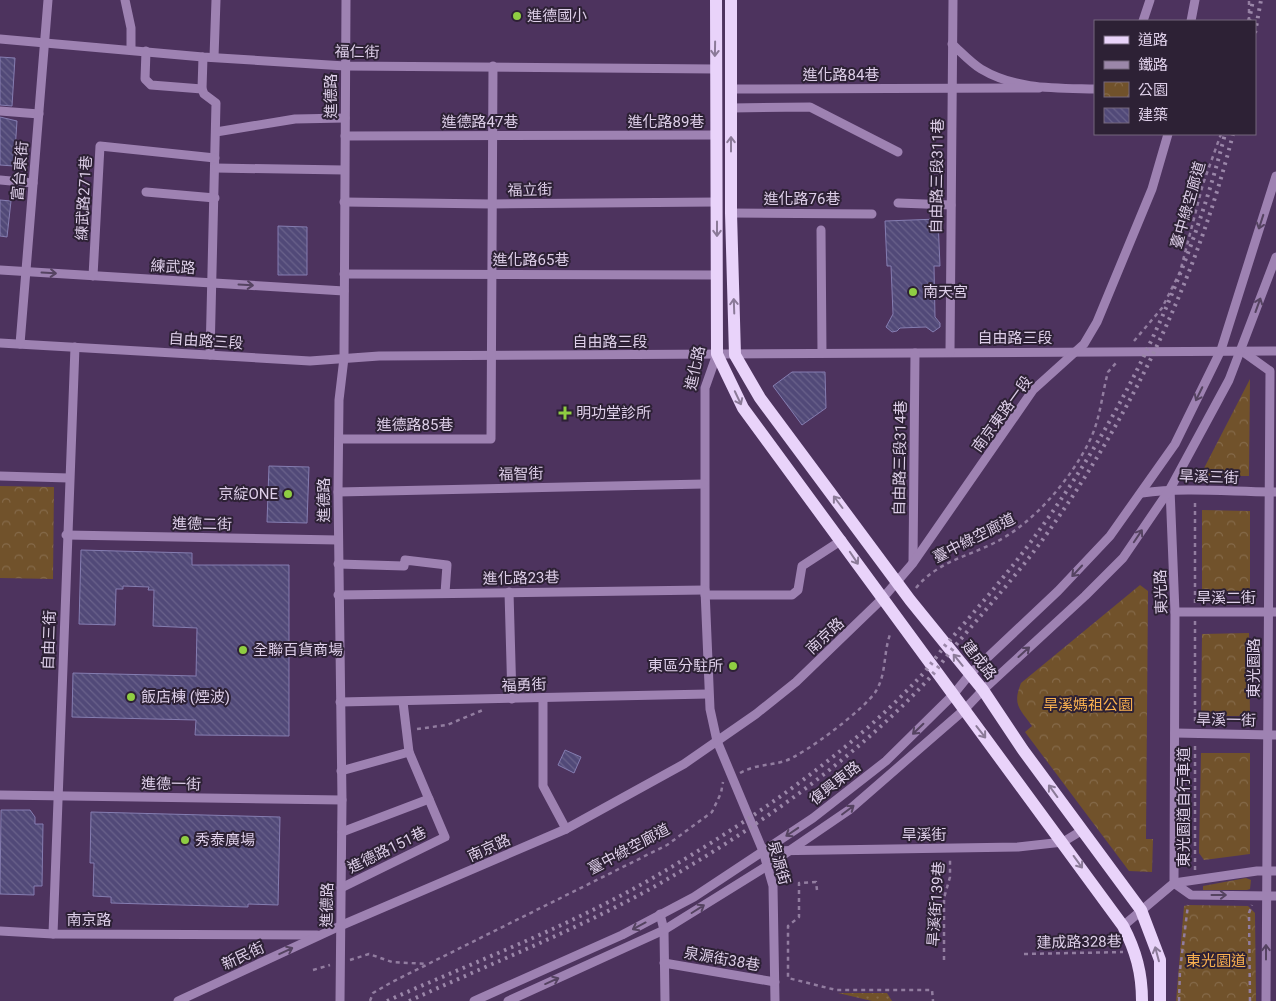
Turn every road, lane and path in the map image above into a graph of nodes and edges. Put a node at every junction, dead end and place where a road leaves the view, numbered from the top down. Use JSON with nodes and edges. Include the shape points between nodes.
{"nodes":[{"id":1,"x":48,"y":0,"type":"edge"},
{"id":2,"x":125,"y":0,"type":"edge"},
{"id":3,"x":216,"y":0,"type":"edge"},
{"id":4,"x":346,"y":0,"type":"edge"},
{"id":5,"x":716,"y":0,"type":"edge"},
{"id":6,"x":732,"y":0,"type":"edge"},
{"id":7,"x":953,"y":0,"type":"edge"},
{"id":8,"x":1150,"y":0,"type":"edge"},
{"id":9,"x":1195,"y":0,"type":"edge"},
{"id":10,"x":1249,"y":0,"type":"edge"},
{"id":11,"x":1143,"y":20,"type":"edge"},
{"id":12,"x":1191,"y":20,"type":"edge"},
{"id":13,"x":1249,"y":20,"type":"edge"},
{"id":14,"x":0,"y":39,"type":"edge"},
{"id":15,"x":45,"y":42,"type":"junction"},
{"id":16,"x":952,"y":44,"type":"junction"},
{"id":17,"x":131,"y":50,"type":"junction"},
{"id":18,"x":146,"y":52,"type":"junction"},
{"id":19,"x":203,"y":57,"type":"junction"},
{"id":20,"x":214,"y":58,"type":"junction"},
{"id":21,"x":345,"y":66,"type":"junction"},
{"id":22,"x":492,"y":66,"type":"junction"},
{"id":23,"x":715,"y":69,"type":"junction"},
{"id":24,"x":1038,"y":88,"type":"junction"},
{"id":25,"x":202,"y":89,"type":"junction"},
{"id":26,"x":731,"y":89,"type":"junction"},
{"id":27,"x":952,"y":89,"type":"junction"},
{"id":28,"x":1094,"y":89,"type":"edge"},
{"id":29,"x":731,"y":108,"type":"junction"},
{"id":30,"x":0,"y":111,"type":"edge"},
{"id":31,"x":39,"y":114,"type":"junction"},
{"id":32,"x":345,"y":118,"type":"junction"},
{"id":33,"x":216,"y":132,"type":"junction"},
{"id":34,"x":616,"y":135,"type":"joint"},
{"id":35,"x":716,"y":135,"type":"junction"},
{"id":36,"x":1168,"y":135,"type":"edge"},
{"id":37,"x":1221,"y":135,"type":"edge"},
{"id":38,"x":345,"y":136,"type":"junction"},
{"id":39,"x":491,"y":136,"type":"junction"},
{"id":40,"x":898,"y":152,"type":"dead end"},
{"id":41,"x":216,"y":158,"type":"junction"},
{"id":42,"x":215,"y":168,"type":"junction"},
{"id":43,"x":344,"y":170,"type":"junction"},
{"id":44,"x":1276,"y":176,"type":"edge"},
{"id":45,"x":0,"y":180,"type":"edge"},
{"id":46,"x":33,"y":183,"type":"junction"},
{"id":47,"x":146,"y":192,"type":"dead end"},
{"id":48,"x":214,"y":198,"type":"junction"},
{"id":49,"x":344,"y":202,"type":"junction"},
{"id":50,"x":716,"y":202,"type":"junction"},
{"id":51,"x":898,"y":203,"type":"dead end"},
{"id":52,"x":491,"y":204,"type":"junction"},
{"id":53,"x":951,"y":205,"type":"junction"},
{"id":54,"x":731,"y":213,"type":"junction"},
{"id":55,"x":872,"y":214,"type":"dead end"},
{"id":56,"x":821,"y":230,"type":"dead end"},
{"id":57,"x":1276,"y":257,"type":"edge"},
{"id":58,"x":0,"y":270,"type":"edge"},
{"id":59,"x":25,"y":272,"type":"junction"},
{"id":60,"x":344,"y":274,"type":"junction"},
{"id":61,"x":491,"y":274,"type":"junction"},
{"id":62,"x":717,"y":275,"type":"junction"},
{"id":63,"x":93,"y":276,"type":"junction"},
{"id":64,"x":212,"y":283,"type":"junction"},
{"id":65,"x":344,"y":291,"type":"junction"},
{"id":66,"x":0,"y":343,"type":"edge"},
{"id":67,"x":20,"y":344,"type":"junction"},
{"id":68,"x":75,"y":347,"type":"junction"},
{"id":69,"x":1220,"y":350,"type":"junction"},
{"id":70,"x":1125,"y":351,"type":"junction"},
{"id":71,"x":1242,"y":351,"type":"junction"},
{"id":72,"x":1276,"y":351,"type":"edge"},
{"id":73,"x":915,"y":352,"type":"junction"},
{"id":74,"x":950,"y":352,"type":"junction"},
{"id":75,"x":1073,"y":352,"type":"junction"},
{"id":76,"x":822,"y":353,"type":"junction"},
{"id":77,"x":717,"y":354,"type":"junction"},
{"id":78,"x":210,"y":355,"type":"junction"},
{"id":79,"x":735,"y":355,"type":"junction"},
{"id":80,"x":491,"y":356,"type":"junction"},
{"id":81,"x":344,"y":358,"type":"junction"},
{"id":82,"x":339,"y":439,"type":"junction"},
{"id":83,"x":0,"y":476,"type":"edge"},
{"id":84,"x":69,"y":478,"type":"junction"},
{"id":85,"x":704,"y":484,"type":"junction"},
{"id":86,"x":1170,"y":489,"type":"junction"},
{"id":87,"x":338,"y":492,"type":"junction"},
{"id":88,"x":1195,"y":492,"type":"junction"},
{"id":89,"x":1272,"y":492,"type":"edge"},
{"id":90,"x":1142,"y":493,"type":"junction"},
{"id":91,"x":66,"y":535,"type":"junction"},
{"id":92,"x":338,"y":540,"type":"junction"},
{"id":93,"x":842,"y":540,"type":"junction"},
{"id":94,"x":338,"y":564,"type":"junction"},
{"id":95,"x":910,"y":567,"type":"junction"},
{"id":96,"x":897,"y":582,"type":"junction"},
{"id":97,"x":509,"y":592,"type":"junction"},
{"id":98,"x":705,"y":592,"type":"junction"},
{"id":99,"x":445,"y":593,"type":"junction"},
{"id":100,"x":338,"y":595,"type":"junction"},
{"id":101,"x":882,"y":599,"type":"junction"},
{"id":102,"x":910,"y":600,"type":"junction"},
{"id":103,"x":1175,"y":612,"type":"junction"},
{"id":104,"x":1195,"y":612,"type":"junction"},
{"id":105,"x":1272,"y":612,"type":"edge"},
{"id":106,"x":897,"y":620,"type":"junction"},
{"id":107,"x":970,"y":674,"type":"junction"},
{"id":108,"x":983,"y":690,"type":"junction"},
{"id":109,"x":708,"y":694,"type":"junction"},
{"id":110,"x":952,"y":695,"type":"junction"},
{"id":111,"x":543,"y":698,"type":"junction"},
{"id":112,"x":512,"y":699,"type":"junction"},
{"id":113,"x":502,"y":700,"type":"junction"},
{"id":114,"x":340,"y":702,"type":"junction"},
{"id":115,"x":403,"y":702,"type":"junction"},
{"id":116,"x":964,"y":710,"type":"junction"},
{"id":117,"x":408,"y":730,"type":"dead end"},
{"id":118,"x":1176,"y":733,"type":"junction"},
{"id":119,"x":1196,"y":734,"type":"junction"},
{"id":120,"x":1272,"y":735,"type":"edge"},
{"id":121,"x":717,"y":741,"type":"junction"},
{"id":122,"x":409,"y":752,"type":"junction"},
{"id":123,"x":341,"y":771,"type":"junction"},
{"id":124,"x":733,"y":776,"type":"junction"},
{"id":125,"x":0,"y":796,"type":"edge"},
{"id":126,"x":57,"y":797,"type":"junction"},
{"id":127,"x":429,"y":799,"type":"junction"},
{"id":128,"x":342,"y":800,"type":"junction"},
{"id":129,"x":566,"y":830,"type":"junction"},
{"id":130,"x":1082,"y":830,"type":"junction"},
{"id":131,"x":342,"y":832,"type":"junction"},
{"id":132,"x":1063,"y":842,"type":"junction"},
{"id":133,"x":950,"y":848,"type":"junction"},
{"id":134,"x":791,"y":850,"type":"junction"},
{"id":135,"x":763,"y":851,"type":"junction"},
{"id":136,"x":767,"y":866,"type":"junction"},
{"id":137,"x":1272,"y":870,"type":"edge"},
{"id":138,"x":1196,"y":879,"type":"junction"},
{"id":139,"x":1174,"y":884,"type":"junction"},
{"id":140,"x":341,"y":888,"type":"junction"},
{"id":141,"x":817,"y":890,"type":"dead end"},
{"id":142,"x":1191,"y":895,"type":"junction"},
{"id":143,"x":1256,"y":895,"type":"junction"},
{"id":144,"x":1266,"y":896,"type":"junction"},
{"id":145,"x":1276,"y":896,"type":"edge"},
{"id":146,"x":1141,"y":910,"type":"junction"},
{"id":147,"x":660,"y":914,"type":"junction"},
{"id":148,"x":340,"y":926,"type":"junction"},
{"id":149,"x":1123,"y":926,"type":"junction"},
{"id":150,"x":664,"y":930,"type":"junction"},
{"id":151,"x":0,"y":931,"type":"edge"},
{"id":152,"x":53,"y":934,"type":"junction"},
{"id":153,"x":320,"y":935,"type":"junction"},
{"id":154,"x":1135,"y":952,"type":"junction"},
{"id":155,"x":369,"y":954,"type":"dead end"},
{"id":156,"x":1024,"y":954,"type":"dead end"},
{"id":157,"x":944,"y":960,"type":"dead end"},
{"id":158,"x":664,"y":963,"type":"junction"},
{"id":159,"x":428,"y":964,"type":"junction"},
{"id":160,"x":775,"y":982,"type":"junction"},
{"id":161,"x":178,"y":1001,"type":"edge"},
{"id":162,"x":340,"y":1001,"type":"edge"},
{"id":163,"x":370,"y":1001,"type":"edge"},
{"id":164,"x":474,"y":1001,"type":"edge"},
{"id":165,"x":508,"y":1001,"type":"edge"},
{"id":166,"x":664,"y":1001,"type":"edge"},
{"id":167,"x":775,"y":1001,"type":"edge"},
{"id":168,"x":933,"y":1001,"type":"edge"},
{"id":169,"x":1142,"y":1001,"type":"edge"},
{"id":170,"x":1160,"y":1001,"type":"edge"},
{"id":171,"x":1179,"y":1001,"type":"edge"},
{"id":172,"x":1250,"y":1001,"type":"edge"},
{"id":173,"x":1266,"y":1001,"type":"edge"}],
"edges":[{"from":1,"to":15,"type":"street","name":"富台東街"},
{"from":2,"to":17,"type":"street","via":[[131,28]]},
{"from":3,"to":20,"type":"street"},
{"from":4,"to":21,"type":"street","name":"進德路"},
{"from":5,"to":23,"type":"main road","name":"進化路","one_way":true},
{"from":6,"to":26,"type":"main road"},
{"from":7,"to":16,"type":"street","name":"自由路三段311巷"},
{"from":8,"to":11,"type":"street"},
{"from":9,"to":12,"type":"street"},
{"from":10,"to":13,"type":"path"},
{"from":14,"to":15,"type":"street","name":"福仁街"},
{"from":15,"to":17,"type":"street","name":"福仁街"},
{"from":15,"to":31,"type":"street","name":"富台東街"},
{"from":16,"to":24,"type":"street","via":[[981,69],[1017,84]]},
{"from":16,"to":27,"type":"street","name":"自由路三段311巷"},
{"from":17,"to":18,"type":"street","name":"福仁街"},
{"from":18,"to":19,"type":"street","name":"福仁街"},
{"from":18,"to":25,"type":"street","via":[[144,79],[151,85]]},
{"from":19,"to":20,"type":"street","name":"福仁街"},
{"from":19,"to":25,"type":"street"},
{"from":20,"to":21,"type":"street","name":"福仁街"},
{"from":21,"to":22,"type":"street","name":"福仁街"},
{"from":21,"to":32,"type":"street","name":"進德路"},
{"from":22,"to":23,"type":"street","name":"福仁街"},
{"from":22,"to":39,"type":"street"},
{"from":23,"to":35,"type":"main road","name":"進化路"},
{"from":24,"to":27,"type":"street","name":"進化路84巷"},
{"from":24,"to":28,"type":"street"},
{"from":25,"to":33,"type":"street","via":[[216,103]]},
{"from":26,"to":27,"type":"street","name":"進化路84巷"},
{"from":26,"to":29,"type":"main road"},
{"from":27,"to":53,"type":"street","name":"自由路三段311巷"},
{"from":29,"to":40,"type":"street","via":[[810,107]]},
{"from":54,"to":29,"type":"main road","one_way":true},
{"from":30,"to":31,"type":"street"},
{"from":31,"to":46,"type":"street","name":"富台東街"},
{"from":32,"to":33,"type":"street","via":[[295,119]]},
{"from":32,"to":38,"type":"street","name":"進德路"},
{"from":33,"to":41,"type":"street"},
{"from":34,"to":35,"type":"street","name":"進化路89巷"},
{"from":34,"to":39,"type":"street","name":"進德路47巷"},
{"from":35,"to":50,"type":"main road","name":"進化路"},
{"from":36,"to":75,"type":"street","name":"南京東路一段","via":[[1152,189],[1097,322],[1084,344]]},
{"from":37,"to":70,"type":"path","name":"臺中綠空廊道","via":[[1203,184],[1180,272],[1162,308]]},
{"from":38,"to":39,"type":"street","name":"進德路47巷"},
{"from":38,"to":43,"type":"street","name":"進德路"},
{"from":39,"to":52,"type":"street"},
{"from":41,"to":42,"type":"street"},
{"from":41,"to":63,"type":"street","name":"練武路271巷","via":[[100,146]]},
{"from":42,"to":43,"type":"street"},
{"from":42,"to":48,"type":"street"},
{"from":43,"to":49,"type":"street","name":"進德路"},
{"from":44,"to":69,"type":"street","one_way":true},
{"from":45,"to":46,"type":"street"},
{"from":46,"to":59,"type":"street","name":"富台東街"},
{"from":47,"to":48,"type":"street"},
{"from":48,"to":64,"type":"street"},
{"from":49,"to":52,"type":"street","name":"福立街"},
{"from":49,"to":60,"type":"street","name":"進德路"},
{"from":50,"to":52,"type":"street","name":"福立街"},
{"from":50,"to":62,"type":"main road","name":"進化路","one_way":true},
{"from":51,"to":53,"type":"street"},
{"from":52,"to":61,"type":"street"},
{"from":53,"to":74,"type":"street","name":"自由路三段311巷"},
{"from":54,"to":55,"type":"street","name":"進化路76巷"},
{"from":79,"to":54,"type":"main road","one_way":true},
{"from":56,"to":76,"type":"street"},
{"from":71,"to":57,"type":"street","one_way":true},
{"from":58,"to":59,"type":"street","name":"練武路"},
{"from":59,"to":63,"type":"street","name":"練武路","one_way":true},
{"from":59,"to":67,"type":"street","name":"富台東街"},
{"from":60,"to":61,"type":"street","name":"進化路65巷"},
{"from":60,"to":65,"type":"street","name":"進德路"},
{"from":61,"to":62,"type":"street","name":"進化路65巷"},
{"from":61,"to":80,"type":"street"},
{"from":62,"to":77,"type":"main road","name":"進化路"},
{"from":63,"to":64,"type":"street","name":"練武路"},
{"from":64,"to":65,"type":"street","name":"練武路","one_way":true},
{"from":64,"to":78,"type":"street"},
{"from":65,"to":81,"type":"street","name":"進德路"},
{"from":66,"to":67,"type":"street","name":"自由路三段"},
{"from":67,"to":68,"type":"street","name":"自由路三段"},
{"from":68,"to":78,"type":"street","name":"自由路三段"},
{"from":68,"to":84,"type":"street","name":"自由三街"},
{"from":69,"to":70,"type":"street","name":"自由路三段"},
{"from":69,"to":71,"type":"street","name":"自由路三段"},
{"from":69,"to":90,"type":"street","one_way":true,"via":[[1175,444]]},
{"from":70,"to":75,"type":"street","name":"自由路三段"},
{"from":70,"to":102,"type":"path","name":"臺中綠空廊道","via":[[1108,372],[1090,440],[1078,461],[1045,502],[1016,532],[937,568],[925,577]]},
{"from":71,"to":72,"type":"street","name":"自由路三段"},
{"from":71,"to":86,"type":"street"},
{"from":71,"to":89,"type":"street","name":"東光園路","via":[[1270,371]]},
{"from":73,"to":74,"type":"street","name":"自由路三段"},
{"from":73,"to":76,"type":"street","name":"自由路三段"},
{"from":73,"to":95,"type":"street","name":"自由路三段314巷"},
{"from":74,"to":75,"type":"street","name":"自由路三段"},
{"from":75,"to":95,"type":"street","name":"南京東路一段","via":[[1033,390]]},
{"from":76,"to":79,"type":"street","name":"自由路三段"},
{"from":77,"to":79,"type":"street","name":"自由路三段"},
{"from":77,"to":80,"type":"street","name":"自由路三段"},
{"from":77,"to":85,"type":"street","name":"進化路","via":[[706,388]]},
{"from":77,"to":93,"type":"main road","one_way":true,"via":[[743,408]]},
{"from":78,"to":81,"type":"street","name":"自由路三段","via":[[310,362]]},
{"from":96,"to":79,"type":"main road","name":"建成路","one_way":true,"via":[[760,398]]},
{"from":80,"to":81,"type":"street","name":"自由路三段"},
{"from":80,"to":82,"type":"street","name":"進德路85巷","via":[[491,439]]},
{"from":81,"to":82,"type":"street","name":"進德路"},
{"from":82,"to":87,"type":"street","name":"進德路"},
{"from":83,"to":84,"type":"street"},
{"from":84,"to":91,"type":"street","name":"自由三街"},
{"from":85,"to":87,"type":"street","name":"福智街"},
{"from":85,"to":98,"type":"street","name":"進化路"},
{"from":86,"to":88,"type":"street","name":"旱溪三街"},
{"from":86,"to":90,"type":"street","name":"旱溪三街"},
{"from":86,"to":103,"type":"street","name":"東光路"},
{"from":108,"to":86,"type":"street","name":"復興東路","one_way":true,"via":[[1123,558]]},
{"from":87,"to":92,"type":"street","name":"進德路"},
{"from":88,"to":89,"type":"street","name":"旱溪三街"},
{"from":88,"to":104,"type":"path","name":"東光園道自行車道"},
{"from":89,"to":105,"type":"street","name":"東光園路"},
{"from":90,"to":107,"type":"street","name":"復興東路","one_way":true,"via":[[1110,536],[1058,591]]},
{"from":91,"to":92,"type":"street","name":"進德二街"},
{"from":91,"to":126,"type":"street","name":"自由三街"},
{"from":92,"to":94,"type":"street","name":"進德路"},
{"from":93,"to":98,"type":"street","name":"進化路23巷","via":[[802,566],[798,590],[792,595]]},
{"from":93,"to":101,"type":"main road","one_way":true},
{"from":94,"to":99,"type":"street","via":[[404,566],[405,560],[411,559],[447,565]]},
{"from":94,"to":100,"type":"street","name":"進德路"},
{"from":95,"to":96,"type":"street","name":"南京路"},
{"from":96,"to":101,"type":"street","name":"南京路"},
{"from":96,"to":102,"type":"main road","name":"建成路"},
{"from":97,"to":98,"type":"street","name":"進化路23巷"},
{"from":97,"to":99,"type":"street","name":"進化路23巷"},
{"from":97,"to":112,"type":"street"},
{"from":98,"to":109,"type":"street","name":"進化路"},
{"from":99,"to":100,"type":"street","name":"進化路23巷"},
{"from":100,"to":114,"type":"street","name":"進德路"},
{"from":101,"to":106,"type":"main road"},
{"from":101,"to":121,"type":"street","name":"南京路","via":[[785,691]]},
{"from":107,"to":102,"type":"main road","name":"建成路","one_way":true},
{"from":103,"to":104,"type":"street","name":"旱溪二街"},
{"from":103,"to":118,"type":"street","name":"東光路"},
{"from":104,"to":105,"type":"street","name":"旱溪二街"},
{"from":104,"to":119,"type":"path","name":"東光園道自行車道"},
{"from":105,"to":120,"type":"street","name":"東光園路"},
{"from":106,"to":110,"type":"main road"},
{"from":106,"to":124,"type":"path","via":[[886,644],[884,671],[877,691],[867,702],[802,752],[784,761],[765,763]]},
{"from":107,"to":108,"type":"main road","name":"建成路"},
{"from":107,"to":110,"type":"street","name":"復興東路"},
{"from":108,"to":116,"type":"street","name":"復興東路"},
{"from":130,"to":108,"type":"main road","name":"建成路","one_way":true},
{"from":109,"to":111,"type":"street","name":"福勇街"},
{"from":109,"to":121,"type":"street","name":"進化路"},
{"from":110,"to":116,"type":"main road"},
{"from":110,"to":135,"type":"street","name":"復興東路","one_way":true,"via":[[853,789]]},
{"from":111,"to":112,"type":"street","name":"福勇街"},
{"from":111,"to":129,"type":"street","via":[[544,786]]},
{"from":112,"to":113,"type":"street","name":"福勇街"},
{"from":113,"to":115,"type":"street","name":"福勇街"},
{"from":113,"to":117,"type":"path","via":[[447,725]]},
{"from":114,"to":115,"type":"street","name":"福勇街"},
{"from":114,"to":123,"type":"street","name":"進德路"},
{"from":115,"to":122,"type":"street"},
{"from":116,"to":132,"type":"main road","one_way":true},
{"from":134,"to":116,"type":"street","name":"復興東路","one_way":true,"via":[[849,810]]},
{"from":118,"to":119,"type":"street","name":"旱溪一街"},
{"from":118,"to":139,"type":"street","name":"東光路"},
{"from":119,"to":120,"type":"street","name":"旱溪一街"},
{"from":119,"to":138,"type":"path","name":"東光園道自行車道"},
{"from":120,"to":137,"type":"street","name":"東光園路"},
{"from":121,"to":124,"type":"street","name":"泉源街"},
{"from":121,"to":129,"type":"street","name":"南京路","via":[[668,773]]},
{"from":122,"to":123,"type":"street"},
{"from":122,"to":127,"type":"street"},
{"from":123,"to":128,"type":"street","name":"進德路"},
{"from":124,"to":135,"type":"street","name":"泉源街"},
{"from":124,"to":159,"type":"path","name":"臺中綠空廊道","via":[[723,780],[712,812],[667,845]]},
{"from":125,"to":126,"type":"street","name":"進德一街"},
{"from":126,"to":128,"type":"street","name":"進德一街"},
{"from":126,"to":152,"type":"street","name":"自由三街"},
{"from":127,"to":131,"type":"street"},
{"from":127,"to":140,"type":"street","name":"進德路151巷","via":[[446,837]]},
{"from":128,"to":131,"type":"street","name":"進德路"},
{"from":129,"to":148,"type":"street","name":"南京路"},
{"from":130,"to":132,"type":"street","name":"旱溪街"},
{"from":130,"to":146,"type":"main road","name":"建成路"},
{"from":131,"to":140,"type":"street","name":"進德路"},
{"from":132,"to":133,"type":"street","name":"旱溪街","via":[[1018,847]]},
{"from":132,"to":149,"type":"main road","one_way":true},
{"from":133,"to":134,"type":"street","name":"旱溪街"},
{"from":133,"to":157,"type":"path","name":"旱溪街139巷","via":[[950,877],[944,898]]},
{"from":134,"to":135,"type":"street","name":"旱溪街"},
{"from":134,"to":136,"type":"street","name":"復興東路"},
{"from":135,"to":136,"type":"street","name":"泉源街"},
{"from":135,"to":147,"type":"street","name":"復興東路","via":[[694,897]]},
{"from":150,"to":136,"type":"street","name":"復興東路","one_way":true},
{"from":136,"to":160,"type":"street","name":"泉源街","via":[[774,896]]},
{"from":137,"to":138,"type":"street"},
{"from":137,"to":144,"type":"street","name":"東光園路"},
{"from":138,"to":139,"type":"street"},
{"from":139,"to":142,"type":"street"},
{"from":139,"to":146,"type":"street"},
{"from":140,"to":148,"type":"street","name":"進德路"},
{"from":141,"to":168,"type":"path","via":[[816,882],[799,883],[799,917],[788,926],[788,978],[836,990],[932,990]]},
{"from":142,"to":143,"type":"street","one_way":true},
{"from":142,"to":171,"type":"path","via":[[1184,932]]},
{"from":143,"to":144,"type":"street"},
{"from":143,"to":172,"type":"path","via":[[1249,912]]},
{"from":144,"to":145,"type":"street"},
{"from":173,"to":144,"type":"street","name":"東光園路","one_way":true},
{"from":146,"to":149,"type":"street"},
{"from":170,"to":146,"type":"main road","name":"建成路","one_way":true,"via":[[1160,960]]},
{"from":147,"to":150,"type":"street"},
{"from":147,"to":164,"type":"street","name":"復興東路","one_way":true,"via":[[622,935]]},
{"from":148,"to":153,"type":"street","name":"南京路"},
{"from":148,"to":162,"type":"street","name":"進德路"},
{"from":149,"to":154,"type":"main road"},
{"from":150,"to":158,"type":"street"},
{"from":165,"to":150,"type":"street","name":"復興東路","one_way":true},
{"from":151,"to":152,"type":"street","name":"南京路"},
{"from":152,"to":153,"type":"street","name":"南京路"},
{"from":161,"to":153,"type":"street","name":"新民街","one_way":true},
{"from":154,"to":156,"type":"path","name":"建成路328巷"},
{"from":154,"to":169,"type":"main road","via":[[1142,976]]},
{"from":155,"to":159,"type":"path","via":[[392,962]]},
{"from":158,"to":160,"type":"street","name":"泉源街38巷"},
{"from":158,"to":166,"type":"street"},
{"from":159,"to":163,"type":"path","name":"臺中綠空廊道","via":[[373,993]]},
{"from":160,"to":167,"type":"street","name":"泉源街"}]}
